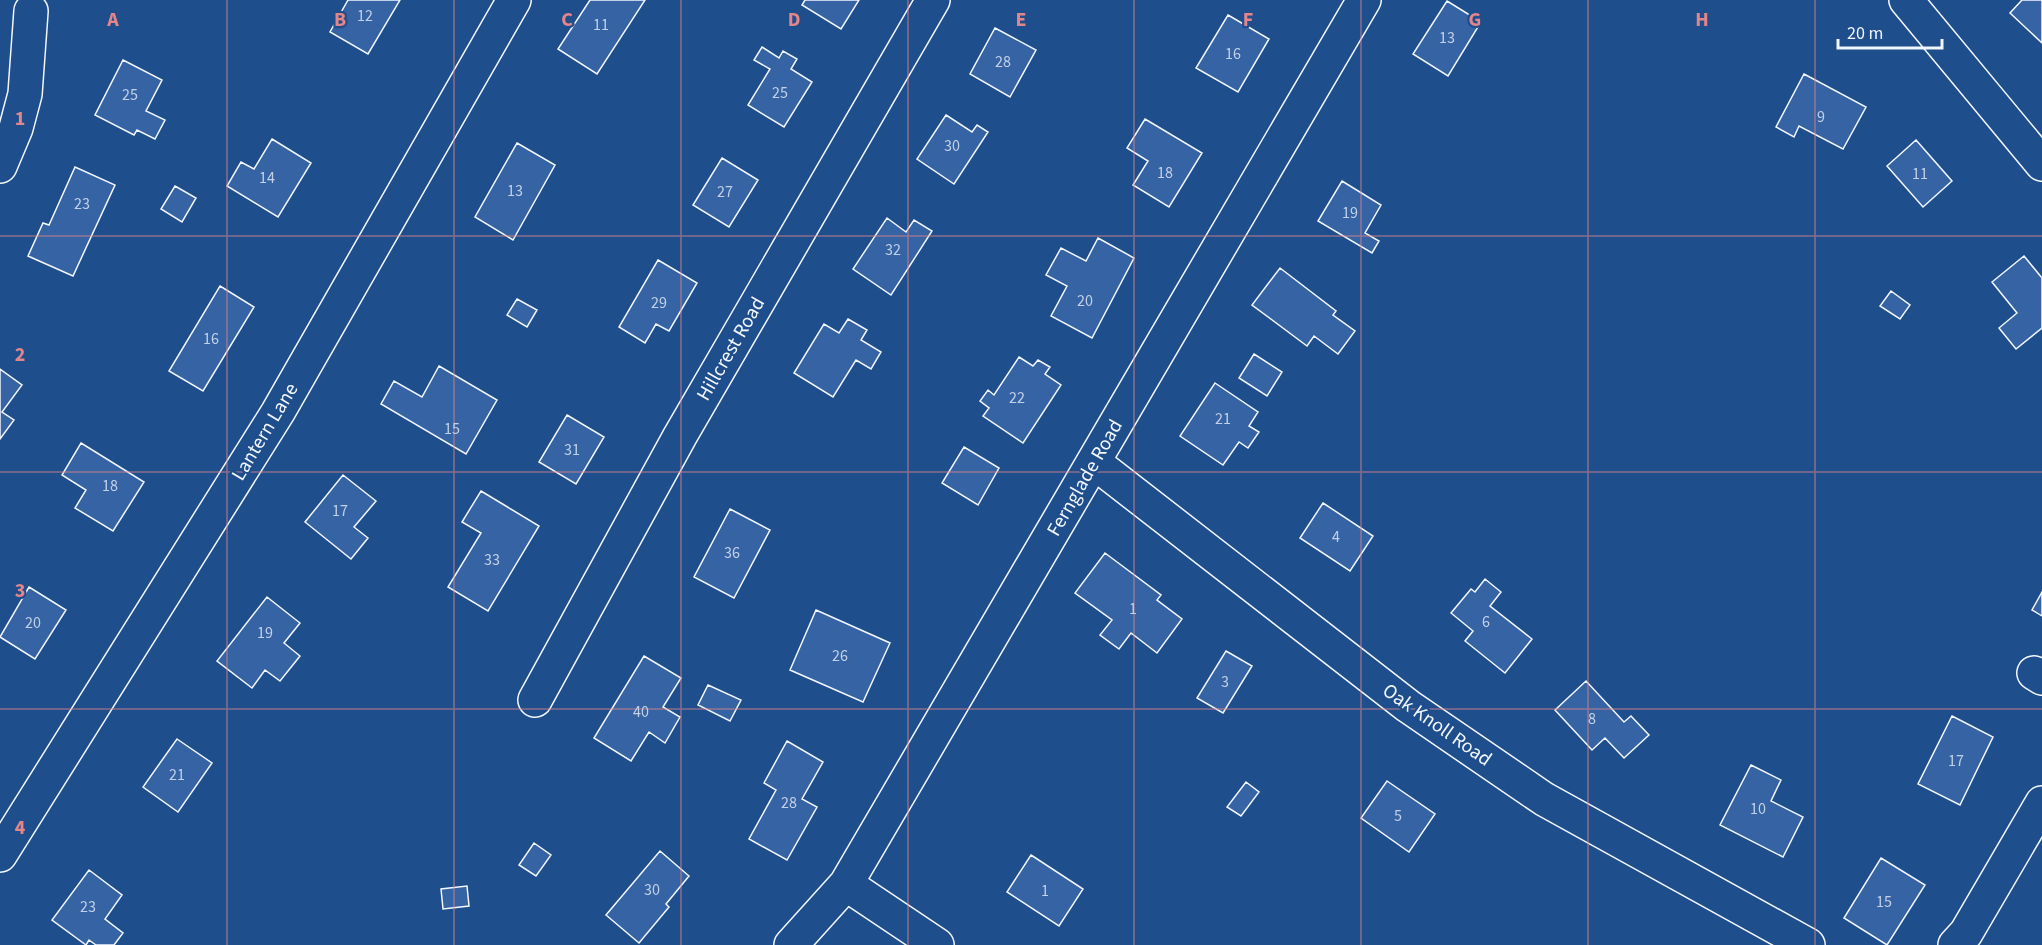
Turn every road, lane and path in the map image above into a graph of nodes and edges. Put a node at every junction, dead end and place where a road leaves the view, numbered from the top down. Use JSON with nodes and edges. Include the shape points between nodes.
{"nodes":[{"id":1,"x":514,"y":0,"type":"edge"},
{"id":2,"x":933,"y":0,"type":"edge"},
{"id":3,"x":1364,"y":0,"type":"edge"},
{"id":4,"x":1906,"y":0,"type":"edge"},
{"id":5,"x":31,"y":11,"type":"dead end"},
{"id":6,"x":2042,"y":164,"type":"edge"},
{"id":7,"x":0,"y":166,"type":"edge"},
{"id":8,"x":1095,"y":463,"type":"junction"},
{"id":9,"x":535,"y":700,"type":"dead end"},
{"id":10,"x":2042,"y":803,"type":"edge"},
{"id":11,"x":0,"y":855,"type":"edge"},
{"id":12,"x":846,"y":884,"type":"junction"},
{"id":13,"x":792,"y":945,"type":"edge"},
{"id":14,"x":937,"y":945,"type":"edge"},
{"id":15,"x":1808,"y":945,"type":"edge"},
{"id":16,"x":1955,"y":945,"type":"edge"}],
"edges":[{"from":1,"to":11,"type":"street","name":"Lantern Lane","via":[[278,412]]},
{"from":2,"to":9,"type":"street","name":"Hillcrest Road","via":[[680,436]]},
{"from":3,"to":8,"type":"street","name":"Fernglade Road"},
{"from":4,"to":6,"type":"street"},
{"from":5,"to":7,"type":"street","via":[[25,94]]},
{"from":8,"to":12,"type":"street","name":"Fernglade Road"},
{"from":8,"to":15,"type":"street","name":"Oak Knoll Road","via":[[1408,706],[1544,799]]},
{"from":10,"to":16,"type":"street","via":[[1966,933]]},
{"from":12,"to":13,"type":"street","name":"Fernglade Road"},
{"from":12,"to":14,"type":"street"}]}
